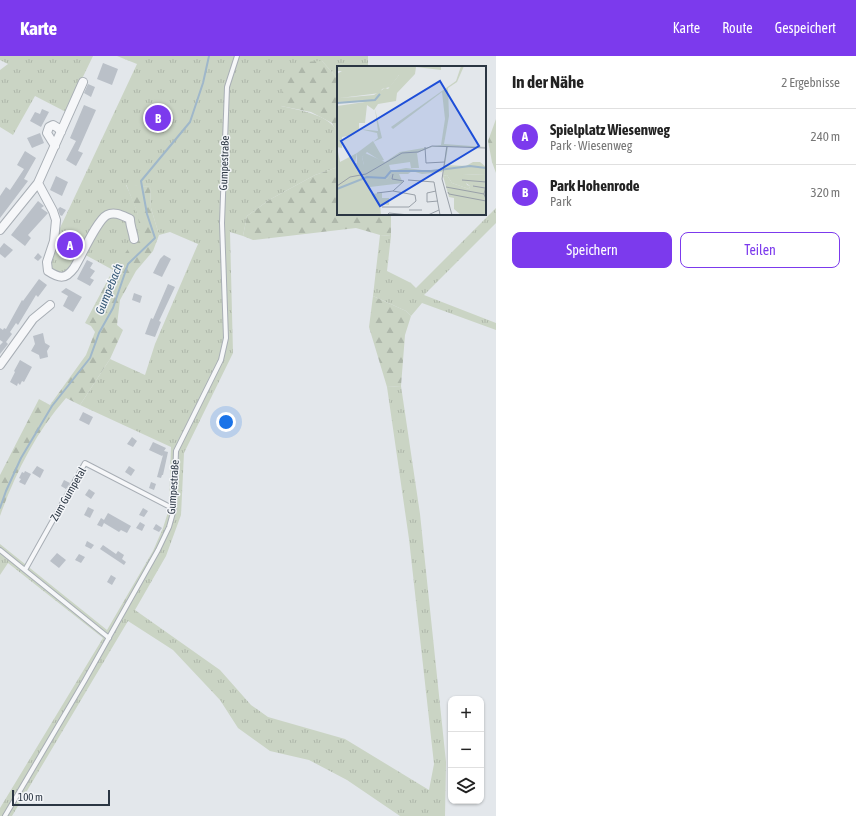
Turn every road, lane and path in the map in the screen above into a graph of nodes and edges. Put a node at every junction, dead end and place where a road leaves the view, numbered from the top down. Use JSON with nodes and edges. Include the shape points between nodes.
{"nodes":[{"id":1,"x":237,"y":56,"type":"edge"},
{"id":2,"x":84,"y":82,"type":"dead end"},
{"id":3,"x":61,"y":132,"type":"junction"},
{"id":4,"x":55,"y":146,"type":"junction"},
{"id":5,"x":38,"y":183,"type":"junction"},
{"id":6,"x":0,"y":230,"type":"edge"},
{"id":7,"x":134,"y":239,"type":"dead end"},
{"id":8,"x":50,"y":305,"type":"dead end"},
{"id":9,"x":0,"y":365,"type":"edge"},
{"id":10,"x":174,"y":509,"type":"junction"},
{"id":11,"x":0,"y":550,"type":"edge"},
{"id":12,"x":25,"y":570,"type":"junction"},
{"id":13,"x":109,"y":638,"type":"junction"},
{"id":14,"x":4,"y":816,"type":"edge"}],
"edges":[{"from":1,"to":10,"type":"lane","name":"Gumpestraße","via":[[227,87],[223,162],[222,223],[226,338],[221,360],[176,452]]},
{"from":2,"to":3,"type":"street"},
{"from":3,"to":4,"type":"street"},
{"from":3,"to":4,"type":"street","via":[[54,125],[49,127],[47,133]]},
{"from":4,"to":5,"type":"street"},
{"from":5,"to":6,"type":"street"},
{"from":5,"to":7,"type":"street","via":[[56,220],[54,241],[46,262],[48,271],[55,276],[65,277],[70,274],[106,215],[115,214],[130,219]]},
{"from":8,"to":9,"type":"street","via":[[33,319]]},
{"from":10,"to":12,"type":"lane","name":"Zum Gumpetal","via":[[85,463]]},
{"from":10,"to":13,"type":"lane","name":"Gumpestraße","via":[[158,550]]},
{"from":11,"to":12,"type":"lane"},
{"from":12,"to":13,"type":"lane"},
{"from":13,"to":14,"type":"lane","name":"Gumpestraße"}]}
